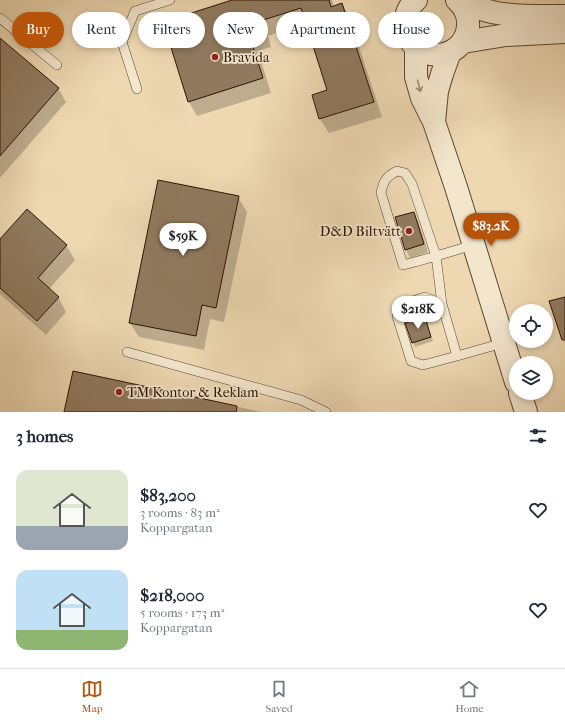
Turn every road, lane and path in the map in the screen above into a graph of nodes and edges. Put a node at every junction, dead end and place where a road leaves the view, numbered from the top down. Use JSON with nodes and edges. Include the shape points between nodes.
{"nodes":[{"id":1,"x":170,"y":0,"type":"edge"},
{"id":2,"x":459,"y":2,"type":"edge"},
{"id":3,"x":565,"y":16,"type":"edge"},
{"id":4,"x":0,"y":18,"type":"edge"},
{"id":5,"x":565,"y":32,"type":"edge"},
{"id":6,"x":456,"y":47,"type":"junction"},
{"id":7,"x":416,"y":48,"type":"edge"},
{"id":8,"x":418,"y":48,"type":"edge"},
{"id":9,"x":57,"y":65,"type":"dead end"},
{"id":10,"x":137,"y":89,"type":"dead end"},
{"id":11,"x":434,"y":122,"type":"junction"},
{"id":12,"x":473,"y":245,"type":"junction"},
{"id":13,"x":436,"y":256,"type":"junction"},
{"id":14,"x":442,"y":304,"type":"junction"},
{"id":15,"x":503,"y":342,"type":"junction"},
{"id":16,"x":127,"y":352,"type":"dead end"},
{"id":17,"x":458,"y":356,"type":"junction"},
{"id":18,"x":509,"y":360,"type":"edge"},
{"id":19,"x":522,"y":400,"type":"edge"},
{"id":20,"x":326,"y":412,"type":"edge"},
{"id":21,"x":526,"y":412,"type":"edge"}],
"edges":[{"from":1,"to":10,"type":"lane","via":[[135,11],[122,42]]},
{"from":2,"to":3,"type":"street","via":[[495,13]]},
{"from":2,"to":6,"type":"street","via":[[466,12],[468,22],[467,32]]},
{"from":4,"to":9,"type":"lane"},
{"from":5,"to":6,"type":"street","via":[[506,35]]},
{"from":6,"to":8,"type":"street","via":[[438,55],[426,53]]},
{"from":6,"to":11,"type":"street","via":[[442,74],[437,91]]},
{"from":7,"to":11,"type":"street","one_way":true,"via":[[416,77],[422,98]]},
{"from":11,"to":12,"type":"street"},
{"from":12,"to":13,"type":"lane"},
{"from":12,"to":15,"type":"street"},
{"from":13,"to":13,"type":"lane","via":[[412,184],[405,173],[397,171],[390,174],[382,183],[381,193],[403,265]]},
{"from":13,"to":14,"type":"lane"},
{"from":14,"to":17,"type":"lane"},
{"from":14,"to":17,"type":"lane","via":[[425,297],[406,303],[397,316],[410,361],[423,365]]},
{"from":15,"to":17,"type":"lane"},
{"from":15,"to":18,"type":"street"},
{"from":16,"to":20,"type":"lane","via":[[301,400]]},
{"from":19,"to":21,"type":"street"}]}
